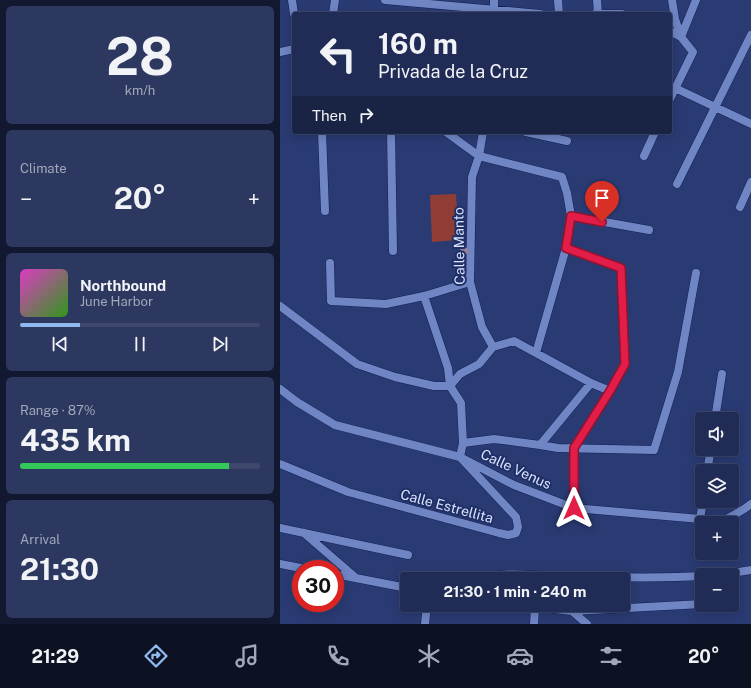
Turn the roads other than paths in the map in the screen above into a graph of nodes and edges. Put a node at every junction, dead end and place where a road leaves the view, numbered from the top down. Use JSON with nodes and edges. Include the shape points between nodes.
{"nodes":[{"id":1,"x":292,"y":0,"type":"edge"},
{"id":2,"x":335,"y":0,"type":"edge"},
{"id":3,"x":385,"y":0,"type":"edge"},
{"id":4,"x":494,"y":0,"type":"edge"},
{"id":5,"x":558,"y":0,"type":"edge"},
{"id":6,"x":597,"y":0,"type":"edge"},
{"id":7,"x":672,"y":0,"type":"edge"},
{"id":8,"x":696,"y":0,"type":"edge"},
{"id":9,"x":465,"y":4,"type":"edge"},
{"id":10,"x":494,"y":10,"type":"junction"},
{"id":11,"x":294,"y":12,"type":"edge"},
{"id":12,"x":332,"y":12,"type":"edge"},
{"id":13,"x":517,"y":12,"type":"edge"},
{"id":14,"x":559,"y":12,"type":"edge"},
{"id":15,"x":598,"y":12,"type":"edge"},
{"id":16,"x":672,"y":32,"type":"edge"},
{"id":17,"x":751,"y":35,"type":"edge"},
{"id":18,"x":681,"y":37,"type":"junction"},
{"id":19,"x":292,"y":49,"type":"edge"},
{"id":20,"x":280,"y":52,"type":"edge"},
{"id":21,"x":675,"y":88,"type":"junction"},
{"id":22,"x":672,"y":95,"type":"edge"},
{"id":23,"x":714,"y":107,"type":"junction"},
{"id":24,"x":751,"y":124,"type":"edge"},
{"id":25,"x":322,"y":134,"type":"edge"},
{"id":26,"x":391,"y":134,"type":"edge"},
{"id":27,"x":449,"y":134,"type":"edge"},
{"id":28,"x":483,"y":134,"type":"edge"},
{"id":29,"x":535,"y":134,"type":"edge"},
{"id":30,"x":654,"y":134,"type":"edge"},
{"id":31,"x":567,"y":141,"type":"dead end"},
{"id":32,"x":479,"y":156,"type":"junction"},
{"id":33,"x":644,"y":156,"type":"dead end"},
{"id":34,"x":751,"y":182,"type":"edge"},
{"id":35,"x":677,"y":184,"type":"dead end"},
{"id":36,"x":740,"y":207,"type":"dead end"},
{"id":37,"x":325,"y":211,"type":"dead end"},
{"id":38,"x":571,"y":216,"type":"junction"},
{"id":39,"x":649,"y":230,"type":"dead end"},
{"id":40,"x":566,"y":248,"type":"junction"},
{"id":41,"x":393,"y":252,"type":"dead end"},
{"id":42,"x":330,"y":263,"type":"dead end"},
{"id":43,"x":696,"y":273,"type":"dead end"},
{"id":44,"x":470,"y":282,"type":"junction"},
{"id":45,"x":424,"y":296,"type":"junction"},
{"id":46,"x":280,"y":306,"type":"edge"},
{"id":47,"x":493,"y":347,"type":"junction"},
{"id":48,"x":536,"y":354,"type":"junction"},
{"id":49,"x":722,"y":374,"type":"dead end"},
{"id":50,"x":591,"y":383,"type":"junction"},
{"id":51,"x":450,"y":386,"type":"junction"},
{"id":52,"x":280,"y":389,"type":"edge"},
{"id":53,"x":610,"y":391,"type":"junction"},
{"id":54,"x":716,"y":412,"type":"edge"},
{"id":55,"x":463,"y":443,"type":"junction"},
{"id":56,"x":540,"y":445,"type":"junction"},
{"id":57,"x":574,"y":448,"type":"junction"},
{"id":58,"x":460,"y":457,"type":"junction"},
{"id":59,"x":280,"y":464,"type":"edge"},
{"id":60,"x":751,"y":504,"type":"edge"},
{"id":61,"x":574,"y":508,"type":"junction"},
{"id":62,"x":732,"y":516,"type":"edge"},
{"id":63,"x":695,"y":519,"type":"edge"},
{"id":64,"x":280,"y":528,"type":"edge"},
{"id":65,"x":303,"y":532,"type":"junction"},
{"id":66,"x":408,"y":555,"type":"dead end"},
{"id":67,"x":280,"y":564,"type":"edge"},
{"id":68,"x":292,"y":566,"type":"edge"},
{"id":69,"x":751,"y":570,"type":"edge"},
{"id":70,"x":739,"y":572,"type":"edge"},
{"id":71,"x":344,"y":576,"type":"edge"},
{"id":72,"x":695,"y":576,"type":"edge"},
{"id":73,"x":357,"y":578,"type":"junction"},
{"id":74,"x":630,"y":578,"type":"edge"},
{"id":75,"x":400,"y":587,"type":"edge"},
{"id":76,"x":695,"y":604,"type":"edge"},
{"id":77,"x":630,"y":606,"type":"edge"},
{"id":78,"x":426,"y":612,"type":"edge"},
{"id":79,"x":535,"y":612,"type":"edge"},
{"id":80,"x":574,"y":612,"type":"edge"},
{"id":81,"x":425,"y":624,"type":"edge"},
{"id":82,"x":534,"y":624,"type":"edge"},
{"id":83,"x":587,"y":624,"type":"edge"}],
"edges":[{"from":1,"to":11,"type":"street"},
{"from":2,"to":12,"type":"street"},
{"from":3,"to":9,"type":"street"},
{"from":4,"to":10,"type":"street"},
{"from":5,"to":14,"type":"street"},
{"from":6,"to":15,"type":"street"},
{"from":7,"to":18,"type":"street"},
{"from":8,"to":18,"type":"street"},
{"from":9,"to":10,"type":"street"},
{"from":10,"to":13,"type":"street"},
{"from":16,"to":18,"type":"street"},
{"from":17,"to":23,"type":"street"},
{"from":18,"to":21,"type":"street","via":[[693,52]]},
{"from":19,"to":20,"type":"street"},
{"from":21,"to":22,"type":"street"},
{"from":21,"to":23,"type":"street"},
{"from":23,"to":24,"type":"street"},
{"from":23,"to":35,"type":"street"},
{"from":25,"to":37,"type":"street"},
{"from":26,"to":41,"type":"street"},
{"from":27,"to":32,"type":"street"},
{"from":28,"to":32,"type":"street","name":"Calle Manto"},
{"from":29,"to":31,"type":"street"},
{"from":30,"to":33,"type":"street"},
{"from":32,"to":38,"type":"street","via":[[562,177]]},
{"from":32,"to":44,"type":"street","name":"Calle Manto","via":[[472,176]]},
{"from":34,"to":36,"type":"street"},
{"from":38,"to":39,"type":"street"},
{"from":38,"to":40,"type":"street"},
{"from":40,"to":48,"type":"street"},
{"from":40,"to":53,"type":"street","via":[[621,268],[625,364]]},
{"from":42,"to":45,"type":"street","via":[[331,301],[386,304]]},
{"from":43,"to":57,"type":"street","via":[[678,372],[654,450]]},
{"from":44,"to":45,"type":"street"},
{"from":44,"to":47,"type":"street","name":"Calle Manto","via":[[482,327]]},
{"from":45,"to":51,"type":"street","via":[[448,368]]},
{"from":46,"to":51,"type":"street","via":[[357,364],[403,379],[434,386]]},
{"from":47,"to":48,"type":"street","via":[[514,341]]},
{"from":47,"to":51,"type":"street","via":[[479,364],[460,374]]},
{"from":48,"to":50,"type":"street"},
{"from":49,"to":54,"type":"street"},
{"from":50,"to":53,"type":"street"},
{"from":50,"to":56,"type":"street"},
{"from":51,"to":55,"type":"street","via":[[461,403]]},
{"from":52,"to":58,"type":"street","name":"Calle Venus","via":[[335,425]]},
{"from":53,"to":57,"type":"street"},
{"from":55,"to":56,"type":"street","via":[[494,439]]},
{"from":55,"to":58,"type":"street"},
{"from":56,"to":57,"type":"street"},
{"from":57,"to":61,"type":"street"},
{"from":58,"to":59,"type":"street","name":"Calle Estrellita","via":[[516,517],[516,533],[499,533],[348,492]]},
{"from":58,"to":61,"type":"street","name":"Calle Venus","via":[[514,485]]},
{"from":60,"to":62,"type":"street","name":"Calle Venus"},
{"from":61,"to":63,"type":"street","name":"Calle Venus"},
{"from":64,"to":65,"type":"street"},
{"from":65,"to":66,"type":"street"},
{"from":65,"to":73,"type":"street"},
{"from":67,"to":68,"type":"street"},
{"from":69,"to":70,"type":"street"},
{"from":71,"to":73,"type":"street"},
{"from":72,"to":74,"type":"street"},
{"from":73,"to":75,"type":"street"},
{"from":76,"to":77,"type":"street"},
{"from":78,"to":81,"type":"street"},
{"from":79,"to":82,"type":"street"},
{"from":80,"to":83,"type":"street"}]}
